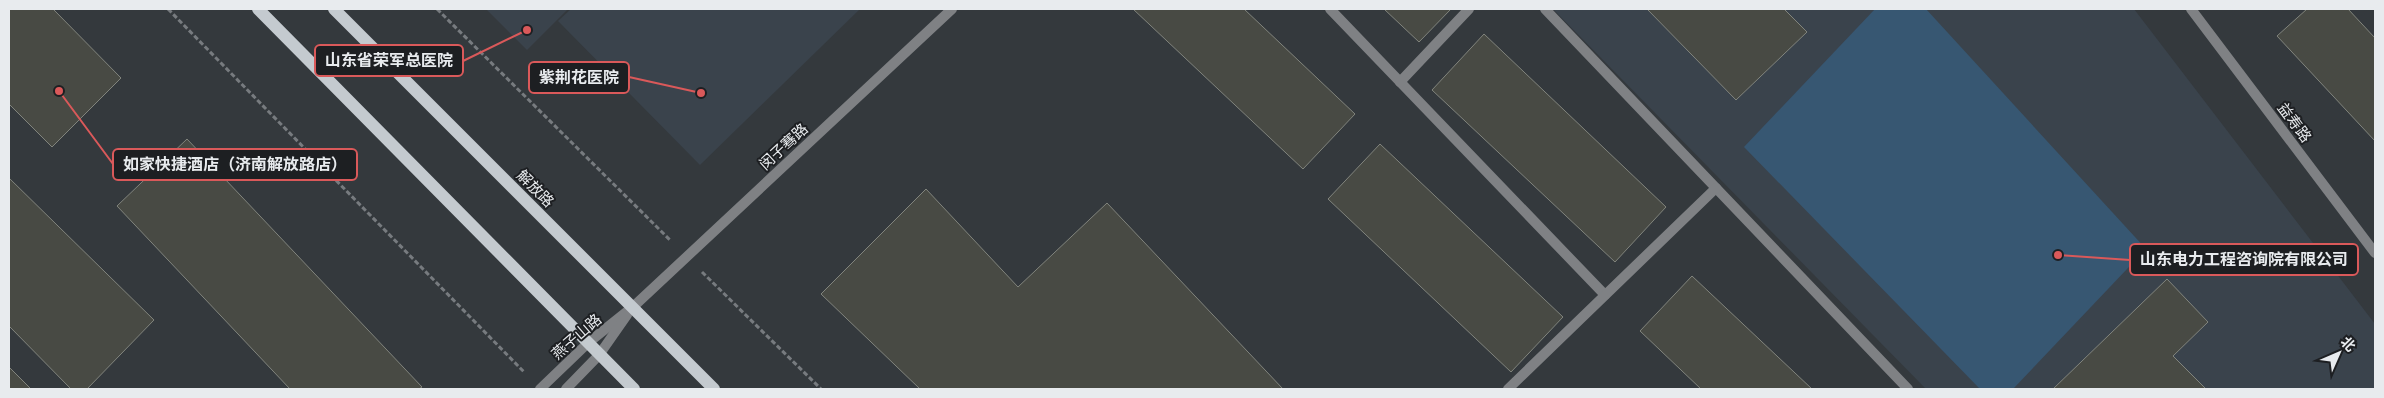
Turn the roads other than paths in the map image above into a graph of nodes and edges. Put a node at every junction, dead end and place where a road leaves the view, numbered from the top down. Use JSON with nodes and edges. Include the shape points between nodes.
{"nodes":[{"id":1,"x":258,"y":9,"type":"edge"},
{"id":2,"x":334,"y":9,"type":"edge"},
{"id":3,"x":952,"y":9,"type":"edge"},
{"id":4,"x":1330,"y":9,"type":"edge"},
{"id":5,"x":1469,"y":9,"type":"edge"},
{"id":6,"x":1545,"y":9,"type":"edge"},
{"id":7,"x":2191,"y":9,"type":"edge"},
{"id":8,"x":1400,"y":82,"type":"junction"},
{"id":9,"x":1716,"y":188,"type":"junction"},
{"id":10,"x":2375,"y":253,"type":"edge"},
{"id":11,"x":1606,"y":295,"type":"junction"},
{"id":12,"x":634,"y":306,"type":"junction"},
{"id":13,"x":589,"y":342,"type":"junction"},
{"id":14,"x":599,"y":355,"type":"junction"},
{"id":15,"x":540,"y":389,"type":"edge"},
{"id":16,"x":566,"y":389,"type":"edge"},
{"id":17,"x":634,"y":389,"type":"edge"},
{"id":18,"x":714,"y":389,"type":"edge"},
{"id":19,"x":1508,"y":389,"type":"edge"},
{"id":20,"x":1908,"y":389,"type":"edge"}],
"edges":[{"from":1,"to":13,"type":"main road"},
{"from":2,"to":12,"type":"main road","name":"解放路"},
{"from":3,"to":12,"type":"street","name":"闵子骞路"},
{"from":4,"to":8,"type":"street"},
{"from":5,"to":8,"type":"street"},
{"from":6,"to":9,"type":"street"},
{"from":7,"to":10,"type":"street","name":"益寿路"},
{"from":8,"to":11,"type":"street"},
{"from":9,"to":11,"type":"street"},
{"from":9,"to":20,"type":"street"},
{"from":11,"to":19,"type":"street"},
{"from":12,"to":13,"type":"street","name":"燕子山路"},
{"from":12,"to":14,"type":"street","name":"燕子山路"},
{"from":12,"to":18,"type":"main road","name":"解放路"},
{"from":13,"to":14,"type":"main road"},
{"from":13,"to":15,"type":"street","name":"燕子山路"},
{"from":14,"to":16,"type":"street","name":"燕子山路"},
{"from":14,"to":17,"type":"main road"}]}
